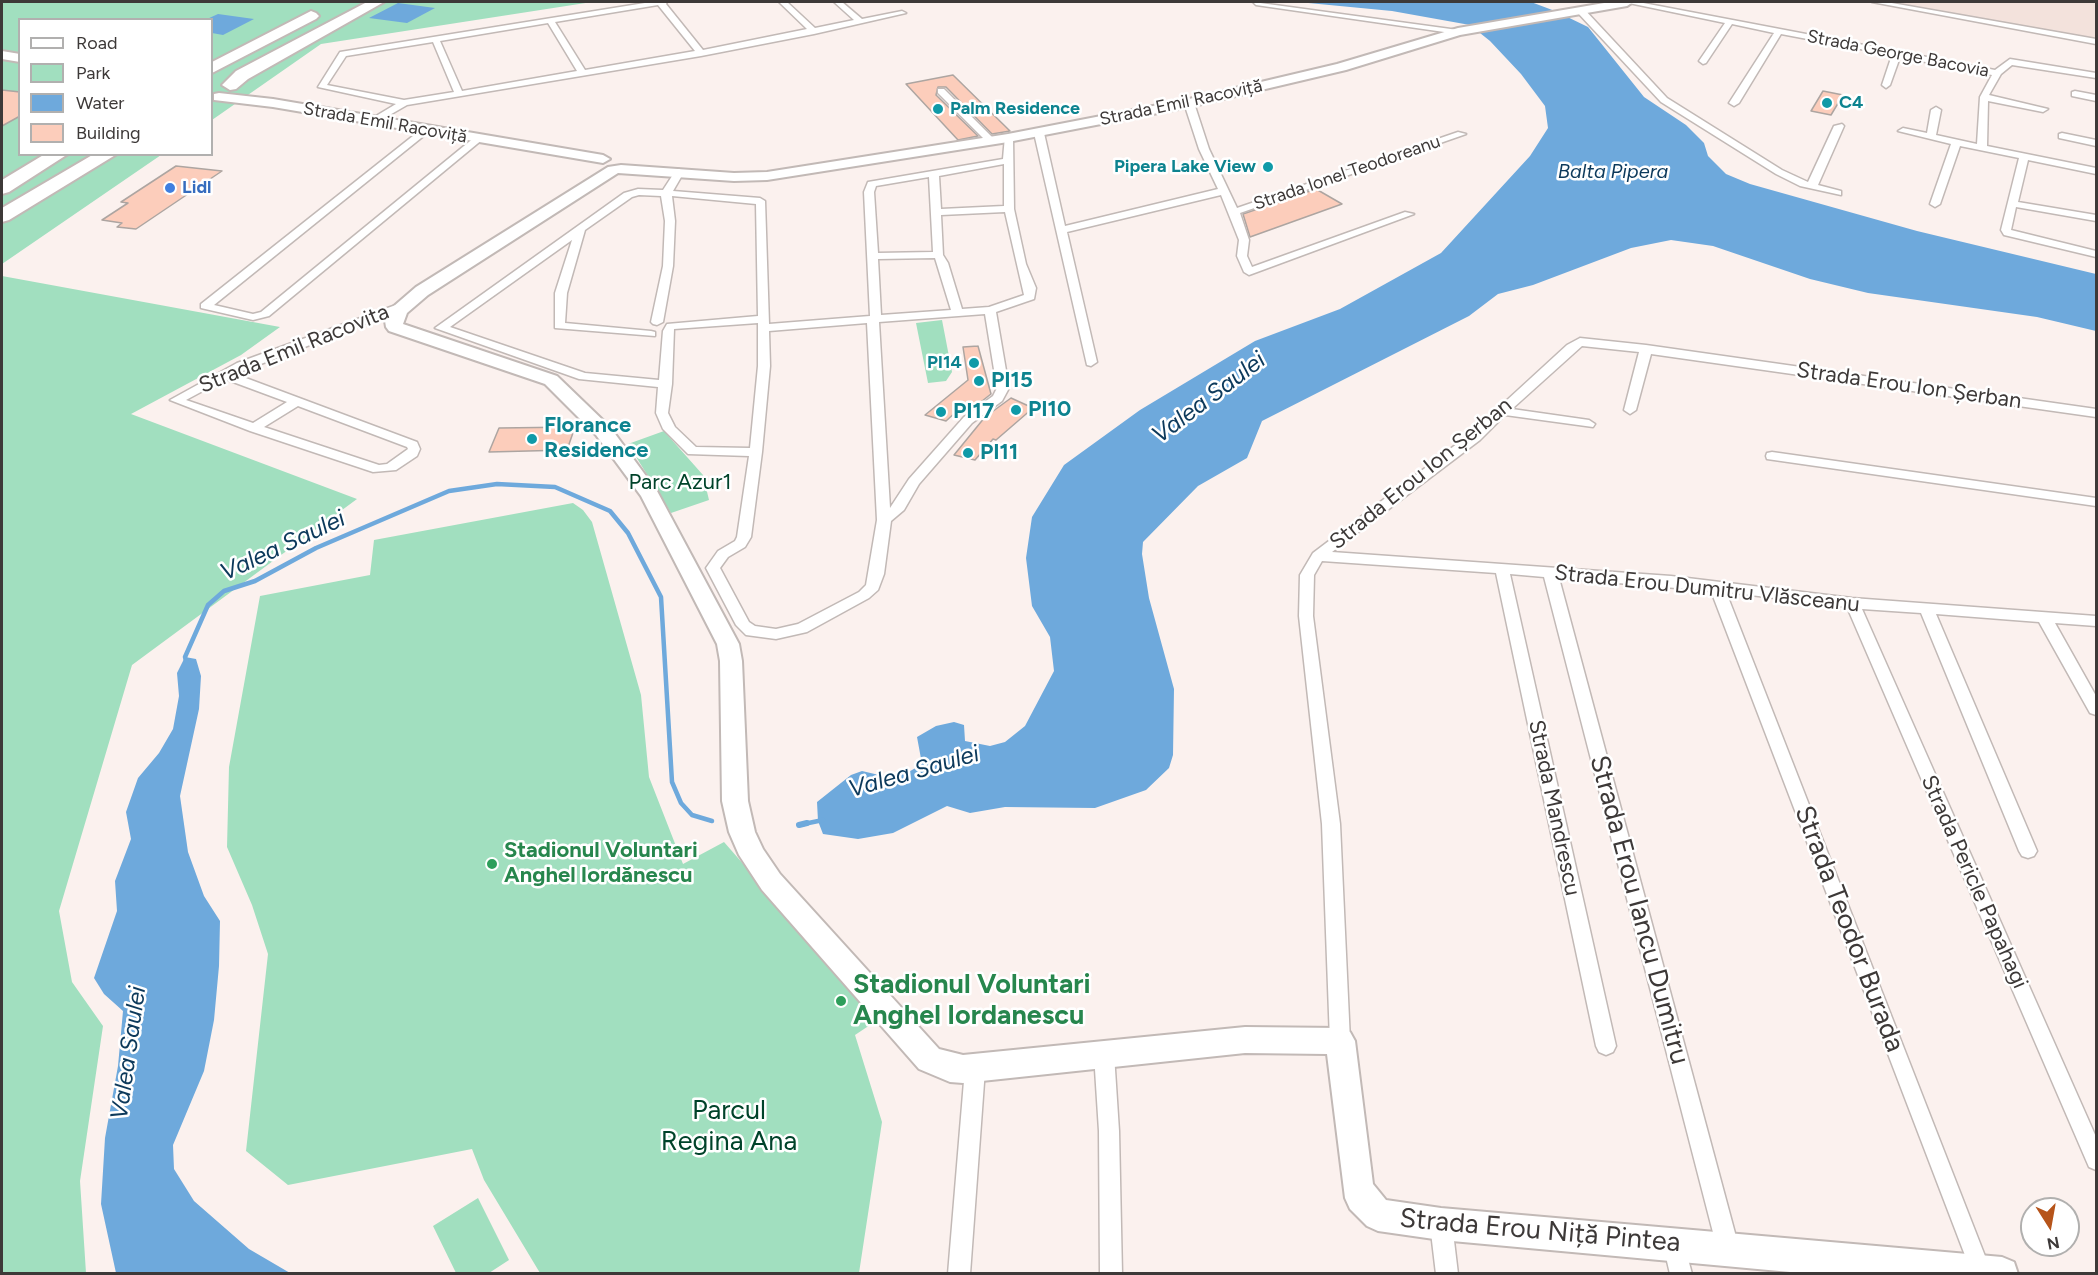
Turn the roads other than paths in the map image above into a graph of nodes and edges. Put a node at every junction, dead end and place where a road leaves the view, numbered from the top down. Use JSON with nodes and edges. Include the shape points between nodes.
{"nodes":[{"id":1,"x":359,"y":2,"type":"edge"},
{"id":2,"x":377,"y":2,"type":"edge"},
{"id":3,"x":662,"y":2,"type":"edge"},
{"id":4,"x":783,"y":2,"type":"edge"},
{"id":5,"x":838,"y":2,"type":"edge"},
{"id":6,"x":1627,"y":2,"type":"edge"},
{"id":7,"x":1876,"y":2,"type":"edge"},
{"id":8,"x":1256,"y":3,"type":"edge"},
{"id":9,"x":323,"y":4,"type":"edge"},
{"id":10,"x":896,"y":7,"type":"dead end"},
{"id":11,"x":1569,"y":8,"type":"edge"},
{"id":12,"x":1585,"y":10,"type":"junction"},
{"id":13,"x":550,"y":20,"type":"junction"},
{"id":14,"x":860,"y":21,"type":"junction"},
{"id":15,"x":1730,"y":21,"type":"junction"},
{"id":16,"x":1465,"y":30,"type":"junction"},
{"id":17,"x":1779,"y":31,"type":"junction"},
{"id":18,"x":814,"y":32,"type":"junction"},
{"id":19,"x":435,"y":38,"type":"junction"},
{"id":20,"x":272,"y":41,"type":"junction"},
{"id":21,"x":2097,"y":42,"type":"edge"},
{"id":22,"x":700,"y":53,"type":"junction"},
{"id":23,"x":1897,"y":54,"type":"junction"},
{"id":24,"x":2,"y":55,"type":"edge"},
{"id":25,"x":213,"y":55,"type":"edge"},
{"id":26,"x":18,"y":58,"type":"edge"},
{"id":27,"x":1703,"y":61,"type":"dead end"},
{"id":28,"x":213,"y":68,"type":"edge"},
{"id":29,"x":582,"y":73,"type":"junction"},
{"id":30,"x":1997,"y":73,"type":"junction"},
{"id":31,"x":2097,"y":75,"type":"edge"},
{"id":32,"x":213,"y":79,"type":"edge"},
{"id":33,"x":1886,"y":85,"type":"dead end"},
{"id":34,"x":941,"y":91,"type":"dead end"},
{"id":35,"x":459,"y":94,"type":"junction"},
{"id":36,"x":2075,"y":94,"type":"dead end"},
{"id":37,"x":219,"y":95,"type":"edge"},
{"id":38,"x":1984,"y":97,"type":"junction"},
{"id":39,"x":2097,"y":98,"type":"edge"},
{"id":40,"x":1189,"y":103,"type":"junction"},
{"id":41,"x":1734,"y":103,"type":"dead end"},
{"id":42,"x":402,"y":105,"type":"junction"},
{"id":43,"x":2043,"y":109,"type":"dead end"},
{"id":44,"x":1936,"y":110,"type":"dead end"},
{"id":45,"x":374,"y":121,"type":"junction"},
{"id":46,"x":1839,"y":126,"type":"dead end"},
{"id":47,"x":426,"y":130,"type":"junction"},
{"id":48,"x":1902,"y":131,"type":"dead end"},
{"id":49,"x":1040,"y":133,"type":"junction"},
{"id":50,"x":1461,"y":134,"type":"dead end"},
{"id":51,"x":1931,"y":136,"type":"junction"},
{"id":52,"x":2062,"y":136,"type":"dead end"},
{"id":53,"x":1008,"y":138,"type":"junction"},
{"id":54,"x":478,"y":139,"type":"junction"},
{"id":55,"x":991,"y":141,"type":"junction"},
{"id":56,"x":1957,"y":141,"type":"junction"},
{"id":57,"x":2097,"y":143,"type":"edge"},
{"id":58,"x":1982,"y":146,"type":"junction"},
{"id":59,"x":2024,"y":155,"type":"junction"},
{"id":60,"x":29,"y":156,"type":"edge"},
{"id":61,"x":105,"y":156,"type":"edge"},
{"id":62,"x":65,"y":157,"type":"edge"},
{"id":63,"x":1007,"y":161,"type":"junction"},
{"id":64,"x":609,"y":166,"type":"junction"},
{"id":65,"x":653,"y":170,"type":"junction"},
{"id":66,"x":2097,"y":171,"type":"edge"},
{"id":67,"x":2,"y":172,"type":"edge"},
{"id":68,"x":679,"y":172,"type":"junction"},
{"id":69,"x":934,"y":172,"type":"junction"},
{"id":70,"x":1812,"y":186,"type":"junction"},
{"id":71,"x":2,"y":188,"type":"edge"},
{"id":72,"x":1224,"y":191,"type":"junction"},
{"id":73,"x":666,"y":193,"type":"junction"},
{"id":74,"x":1837,"y":193,"type":"dead end"},
{"id":75,"x":2,"y":202,"type":"edge"},
{"id":76,"x":1935,"y":204,"type":"dead end"},
{"id":77,"x":2014,"y":204,"type":"junction"},
{"id":78,"x":1009,"y":210,"type":"junction"},
{"id":79,"x":937,"y":212,"type":"junction"},
{"id":80,"x":1234,"y":212,"type":"junction"},
{"id":81,"x":1409,"y":214,"type":"dead end"},
{"id":82,"x":2,"y":216,"type":"edge"},
{"id":83,"x":2097,"y":218,"type":"edge"},
{"id":84,"x":530,"y":223,"type":"junction"},
{"id":85,"x":581,"y":227,"type":"junction"},
{"id":86,"x":1061,"y":230,"type":"junction"},
{"id":87,"x":2097,"y":254,"type":"edge"},
{"id":88,"x":938,"y":255,"type":"junction"},
{"id":89,"x":873,"y":256,"type":"junction"},
{"id":90,"x":404,"y":305,"type":"junction"},
{"id":91,"x":990,"y":310,"type":"junction"},
{"id":92,"x":957,"y":312,"type":"junction"},
{"id":93,"x":873,"y":319,"type":"junction"},
{"id":94,"x":657,"y":322,"type":"junction"},
{"id":95,"x":763,"y":323,"type":"junction"},
{"id":96,"x":670,"y":328,"type":"junction"},
{"id":97,"x":651,"y":334,"type":"junction"},
{"id":98,"x":1646,"y":349,"type":"junction"},
{"id":99,"x":1090,"y":362,"type":"dead end"},
{"id":100,"x":223,"y":374,"type":"junction"},
{"id":101,"x":666,"y":384,"type":"junction"},
{"id":102,"x":296,"y":402,"type":"junction"},
{"id":103,"x":1629,"y":410,"type":"dead end"},
{"id":104,"x":1502,"y":411,"type":"junction"},
{"id":105,"x":2097,"y":413,"type":"edge"},
{"id":106,"x":1588,"y":424,"type":"dead end"},
{"id":107,"x":254,"y":428,"type":"junction"},
{"id":108,"x":756,"y":452,"type":"junction"},
{"id":109,"x":1772,"y":456,"type":"dead end"},
{"id":110,"x":2097,"y":502,"type":"edge"},
{"id":111,"x":884,"y":520,"type":"junction"},
{"id":112,"x":1318,"y":556,"type":"junction"},
{"id":113,"x":1502,"y":570,"type":"junction"},
{"id":114,"x":1550,"y":573,"type":"junction"},
{"id":115,"x":1716,"y":585,"type":"junction"},
{"id":116,"x":1852,"y":603,"type":"junction"},
{"id":117,"x":1927,"y":610,"type":"junction"},
{"id":118,"x":2044,"y":617,"type":"junction"},
{"id":119,"x":2097,"y":621,"type":"edge"},
{"id":120,"x":2097,"y":709,"type":"edge"},
{"id":121,"x":2028,"y":851,"type":"dead end"},
{"id":122,"x":1340,"y":1041,"type":"junction"},
{"id":123,"x":1606,"y":1046,"type":"dead end"},
{"id":124,"x":1104,"y":1054,"type":"junction"},
{"id":125,"x":975,"y":1069,"type":"junction"},
{"id":126,"x":2097,"y":1160,"type":"edge"},
{"id":127,"x":1441,"y":1224,"type":"junction"},
{"id":128,"x":1728,"y":1248,"type":"junction"},
{"id":129,"x":1678,"y":1259,"type":"edge"},
{"id":130,"x":1780,"y":1263,"type":"edge"},
{"id":131,"x":1922,"y":1270,"type":"edge"},
{"id":132,"x":1992,"y":1273,"type":"edge"},
{"id":133,"x":959,"y":1274,"type":"edge"},
{"id":134,"x":1111,"y":1274,"type":"edge"},
{"id":135,"x":1447,"y":1274,"type":"edge"}],
"edges":[{"from":1,"to":20,"type":"highway"},
{"from":2,"to":37,"type":"highway","via":[[242,75]]},
{"from":3,"to":13,"type":"street","name":"Strada Emil Racoviță"},
{"from":3,"to":22,"type":"street","name":"Strada Emil Racoviță"},
{"from":4,"to":18,"type":"street"},
{"from":5,"to":14,"type":"street"},
{"from":6,"to":12,"type":"street","name":"Strada Emil Racoviță"},
{"from":6,"to":15,"type":"street","name":"Strada George Bacovia"},
{"from":7,"to":21,"type":"street"},
{"from":8,"to":16,"type":"street"},
{"from":9,"to":20,"type":"highway"},
{"from":9,"to":25,"type":"highway"},
{"from":10,"to":14,"type":"street","name":"Strada Emil Racoviță","via":[[903,13]]},
{"from":11,"to":12,"type":"street","name":"Strada Emil Racoviță"},
{"from":11,"to":16,"type":"street","name":"Strada Emil Racoviță"},
{"from":12,"to":70,"type":"street","via":[[1664,100],[1755,159]]},
{"from":13,"to":19,"type":"street","name":"Strada Emil Racoviță"},
{"from":13,"to":29,"type":"street"},
{"from":14,"to":18,"type":"street","name":"Strada Emil Racoviță"},
{"from":15,"to":17,"type":"street","name":"Strada George Bacovia"},
{"from":15,"to":27,"type":"street"},
{"from":16,"to":40,"type":"street","name":"Strada Emil Racoviță","via":[[1341,67]]},
{"from":17,"to":23,"type":"street","name":"Strada George Bacovia","via":[[1851,49]]},
{"from":17,"to":41,"type":"street"},
{"from":18,"to":22,"type":"street","name":"Strada Emil Racoviță"},
{"from":19,"to":35,"type":"street","name":"Strada Emil Racoviță"},
{"from":19,"to":42,"type":"street","name":"Strada Emil Racoviță","via":[[343,54],[322,87]]},
{"from":20,"to":28,"type":"highway"},
{"from":20,"to":32,"type":"highway"},
{"from":22,"to":29,"type":"street","name":"Strada Emil Racoviță"},
{"from":23,"to":30,"type":"street","name":"Strada George Bacovia"},
{"from":23,"to":33,"type":"street"},
{"from":24,"to":26,"type":"street"},
{"from":29,"to":35,"type":"street","name":"Strada Emil Racoviță"},
{"from":30,"to":31,"type":"street","name":"Strada George Bacovia","via":[[2013,61]]},
{"from":30,"to":38,"type":"street"},
{"from":34,"to":55,"type":"street"},
{"from":35,"to":42,"type":"street","name":"Strada Emil Racoviță"},
{"from":36,"to":39,"type":"street"},
{"from":37,"to":45,"type":"street","name":"Strada Emil Racoviță"},
{"from":38,"to":43,"type":"street"},
{"from":38,"to":58,"type":"street"},
{"from":40,"to":49,"type":"street","name":"Strada Emil Racoviță"},
{"from":40,"to":72,"type":"street","via":[[1204,149]]},
{"from":42,"to":45,"type":"street"},
{"from":44,"to":51,"type":"street"},
{"from":45,"to":47,"type":"street","name":"Strada Emil Racoviță"},
{"from":46,"to":70,"type":"street"},
{"from":47,"to":54,"type":"street","name":"Strada Emil Racoviță"},
{"from":47,"to":54,"type":"street","via":[[206,307],[254,318],[265,314]]},
{"from":48,"to":51,"type":"street"},
{"from":49,"to":53,"type":"street","name":"Strada Emil Racoviță"},
{"from":49,"to":86,"type":"street"},
{"from":50,"to":80,"type":"street","name":"Strada Ionel Teodoreanu"},
{"from":51,"to":56,"type":"street"},
{"from":52,"to":57,"type":"street"},
{"from":53,"to":55,"type":"street","name":"Strada Emil Racoviță"},
{"from":53,"to":63,"type":"street"},
{"from":54,"to":64,"type":"street","name":"Strada Emil Racoviță"},
{"from":55,"to":68,"type":"street","name":"Strada Emil Racoviță","via":[[767,176]]},
{"from":56,"to":58,"type":"street"},
{"from":56,"to":76,"type":"street"},
{"from":58,"to":59,"type":"street"},
{"from":59,"to":66,"type":"street"},
{"from":59,"to":77,"type":"street"},
{"from":60,"to":67,"type":"highway"},
{"from":61,"to":82,"type":"highway"},
{"from":62,"to":71,"type":"highway"},
{"from":62,"to":75,"type":"highway"},
{"from":63,"to":69,"type":"street"},
{"from":63,"to":78,"type":"street"},
{"from":64,"to":65,"type":"street","name":"Strada Emil Racoviță"},
{"from":64,"to":84,"type":"street"},
{"from":65,"to":68,"type":"street","name":"Strada Emil Racoviță"},
{"from":65,"to":84,"type":"street","via":[[615,178]]},
{"from":68,"to":73,"type":"street"},
{"from":69,"to":79,"type":"street"},
{"from":69,"to":89,"type":"street","via":[[872,184],[869,192]]},
{"from":70,"to":74,"type":"street"},
{"from":72,"to":80,"type":"street"},
{"from":72,"to":86,"type":"street"},
{"from":73,"to":85,"type":"street","via":[[628,195]]},
{"from":73,"to":94,"type":"street","via":[[670,220],[668,266]]},
{"from":73,"to":95,"type":"street","via":[[760,201]]},
{"from":77,"to":83,"type":"street"},
{"from":77,"to":87,"type":"street","via":[[2008,233]]},
{"from":78,"to":79,"type":"street"},
{"from":78,"to":91,"type":"street","via":[[1030,297]]},
{"from":79,"to":88,"type":"street"},
{"from":80,"to":81,"type":"street","via":[[1244,240],[1242,256],[1250,272]]},
{"from":84,"to":90,"type":"street"},
{"from":85,"to":97,"type":"street","via":[[561,293],[559,326]]},
{"from":85,"to":101,"type":"street","via":[[441,328],[583,376]]},
{"from":86,"to":99,"type":"street"},
{"from":88,"to":89,"type":"street"},
{"from":88,"to":92,"type":"street"},
{"from":89,"to":93,"type":"street"},
{"from":90,"to":100,"type":"street","name":"Strada Emil Racovita"},
{"from":90,"to":125,"type":"street","via":[[394,321],[401,331],[536,374],[561,387],[603,431],[650,495],[728,644],[732,781],[742,832],[752,855],[909,1040],[940,1065]]},
{"from":91,"to":92,"type":"street"},
{"from":91,"to":111,"type":"street","via":[[1003,388],[998,398],[961,428],[914,482],[899,507]]},
{"from":92,"to":93,"type":"street"},
{"from":93,"to":95,"type":"street"},
{"from":93,"to":111,"type":"street"},
{"from":94,"to":96,"type":"street","via":[[664,321]]},
{"from":94,"to":97,"type":"street","via":[[647,327]]},
{"from":95,"to":96,"type":"street"},
{"from":95,"to":108,"type":"street","via":[[764,366]]},
{"from":96,"to":97,"type":"street"},
{"from":96,"to":101,"type":"street"},
{"from":98,"to":103,"type":"street"},
{"from":98,"to":104,"type":"street","name":"Strada Erou Ion Șerban","via":[[1580,342]]},
{"from":98,"to":105,"type":"street","name":"Strada Erou Ion Șerban"},
{"from":100,"to":102,"type":"street"},
{"from":100,"to":107,"type":"street","name":"Strada Emil Racovita","via":[[176,400]]},
{"from":101,"to":108,"type":"street","via":[[662,413],[669,429],[685,446],[708,453]]},
{"from":102,"to":107,"type":"street"},
{"from":102,"to":107,"type":"street","via":[[414,449],[391,467],[378,469]]},
{"from":104,"to":106,"type":"street"},
{"from":104,"to":112,"type":"street","name":"Strada Erou Ion Șerban","via":[[1474,437]]},
{"from":108,"to":111,"type":"street","via":[[744,537],[712,568],[743,625],[752,631],[776,634],[802,628],[864,595],[875,580]]},
{"from":109,"to":110,"type":"street"},
{"from":112,"to":113,"type":"street","name":"Strada Erou Dumitru Vlăsceanu"},
{"from":112,"to":122,"type":"street","name":"Strada Erou Ion Șerban","via":[[1307,574],[1306,616],[1331,824]]},
{"from":113,"to":114,"type":"street","name":"Strada Erou Dumitru Vlăsceanu"},
{"from":113,"to":123,"type":"street","name":"Strada Mandrescu"},
{"from":114,"to":115,"type":"street","name":"Strada Erou Dumitru Vlăsceanu"},
{"from":114,"to":128,"type":"street","name":"Strada Erou Iancu Dumitru"},
{"from":115,"to":116,"type":"street","name":"Strada Erou Dumitru Vlăsceanu"},
{"from":115,"to":132,"type":"street","name":"Strada Teodor Burada"},
{"from":116,"to":117,"type":"street","name":"Strada Erou Dumitru Vlăsceanu"},
{"from":116,"to":126,"type":"street","name":"Strada Pericle Papahagi"},
{"from":117,"to":118,"type":"street","name":"Strada Erou Dumitru Vlăsceanu"},
{"from":117,"to":121,"type":"street"},
{"from":118,"to":119,"type":"street","name":"Strada Erou Dumitru Vlăsceanu"},
{"from":118,"to":120,"type":"street"},
{"from":122,"to":124,"type":"street","via":[[1245,1040]]},
{"from":122,"to":127,"type":"street","name":"Strada Erou Niță Pintea","via":[[1361,1198],[1378,1215]]},
{"from":124,"to":125,"type":"street"},
{"from":124,"to":134,"type":"street"},
{"from":125,"to":133,"type":"street"},
{"from":127,"to":129,"type":"street","name":"Strada Erou Niță Pintea"},
{"from":127,"to":135,"type":"street"},
{"from":128,"to":129,"type":"street","name":"Strada Erou Niță Pintea"},
{"from":128,"to":130,"type":"street","name":"Strada Erou Niță Pintea"},
{"from":130,"to":131,"type":"street","name":"Strada Erou Niță Pintea"},
{"from":131,"to":132,"type":"street","name":"Strada Erou Niță Pintea"}]}
